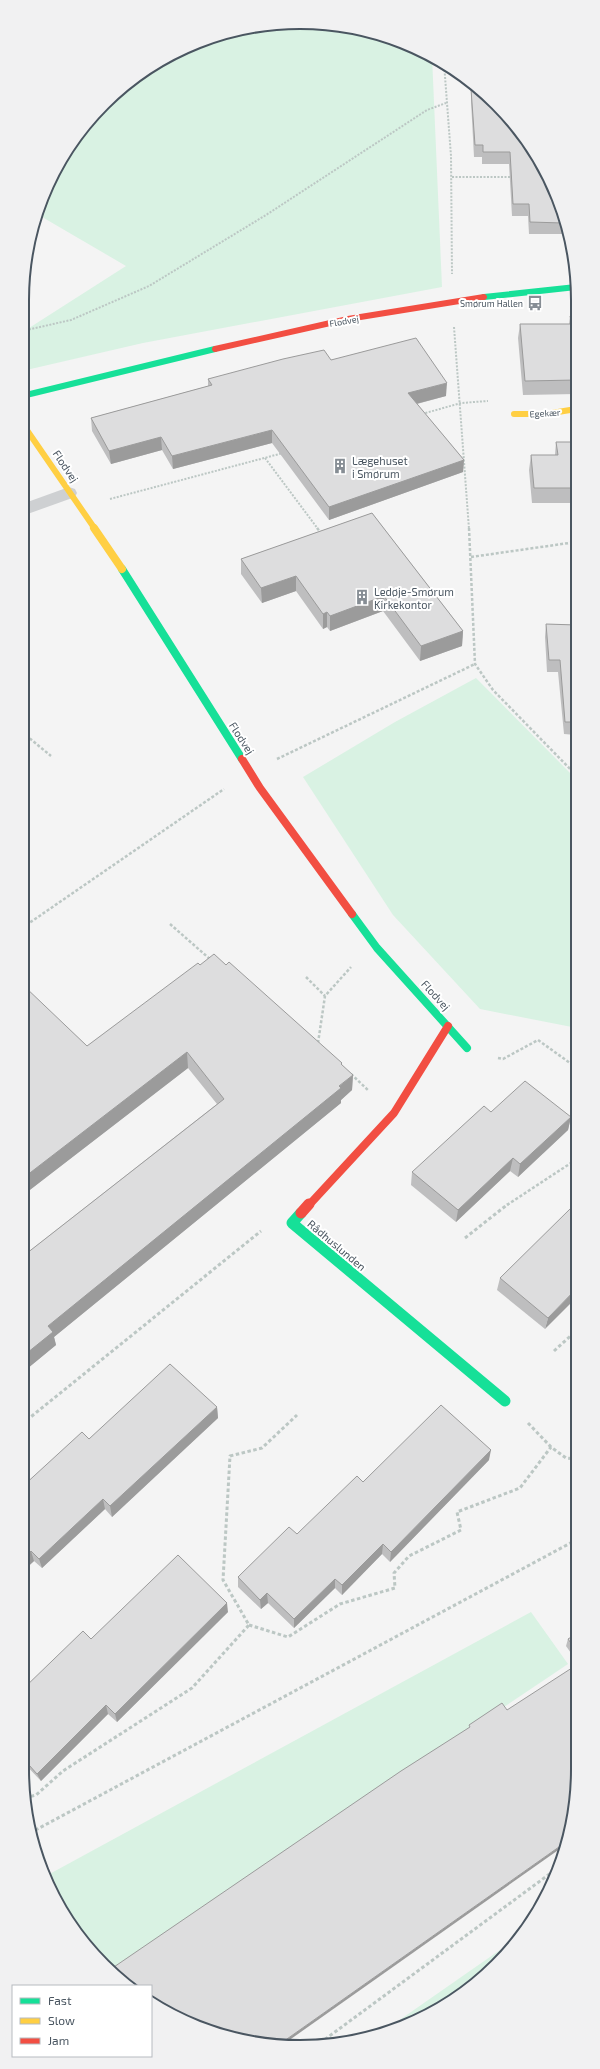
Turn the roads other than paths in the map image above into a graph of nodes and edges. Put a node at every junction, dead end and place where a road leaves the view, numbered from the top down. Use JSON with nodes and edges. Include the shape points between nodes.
{"nodes":[{"id":1,"x":570,"y":288,"type":"edge"},
{"id":2,"x":29,"y":394,"type":"edge"},
{"id":3,"x":571,"y":410,"type":"edge"},
{"id":4,"x":514,"y":414,"type":"dead end"},
{"id":5,"x":29,"y":433,"type":"edge"},
{"id":6,"x":69,"y":493,"type":"junction"},
{"id":7,"x":29,"y":507,"type":"edge"},
{"id":8,"x":448,"y":1026,"type":"junction"},
{"id":9,"x":467,"y":1048,"type":"road end"},
{"id":10,"x":505,"y":1401,"type":"road end"}],
"edges":[{"from":1,"to":2,"type":"street","name":"Flodvej","via":[[452,301],[286,332]]},
{"from":3,"to":4,"type":"street","name":"Egekær","via":[[546,414]]},
{"from":5,"to":6,"type":"street","name":"Flodvej"},
{"from":6,"to":7,"type":"lane"},
{"from":6,"to":8,"type":"street","name":"Flodvej","via":[[113,556],[257,782],[377,948]]},
{"from":8,"to":9,"type":"street","name":"Flodvej"},
{"from":8,"to":10,"type":"street","name":"Rådhuslunden","via":[[394,1113],[292,1223]]}]}
